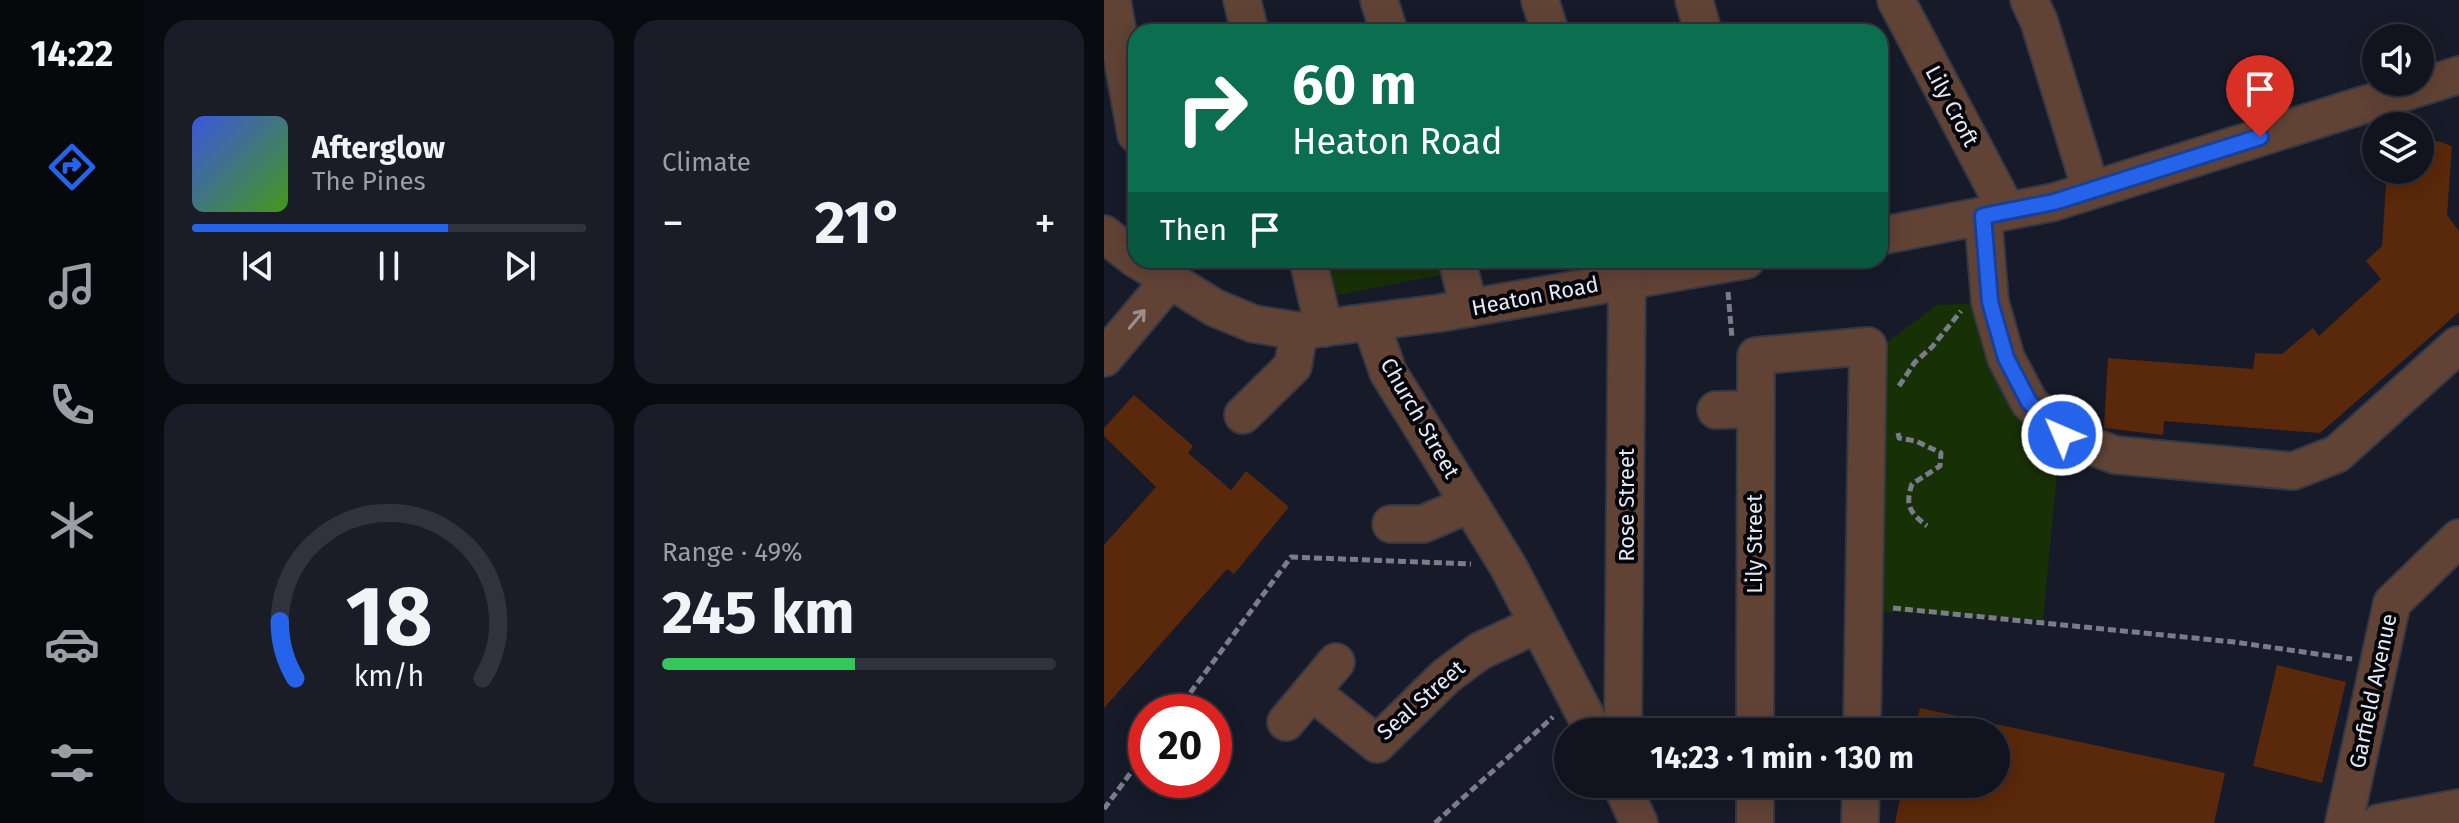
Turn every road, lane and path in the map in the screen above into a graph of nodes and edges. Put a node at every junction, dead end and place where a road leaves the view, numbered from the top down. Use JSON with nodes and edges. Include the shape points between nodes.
{"nodes":[{"id":1,"x":1112,"y":0,"type":"edge"},
{"id":2,"x":1242,"y":0,"type":"edge"},
{"id":3,"x":1379,"y":0,"type":"edge"},
{"id":4,"x":1540,"y":0,"type":"edge"},
{"id":5,"x":1694,"y":0,"type":"edge"},
{"id":6,"x":1896,"y":0,"type":"edge"},
{"id":7,"x":2029,"y":0,"type":"edge"},
{"id":8,"x":1248,"y":24,"type":"edge"},
{"id":9,"x":1386,"y":24,"type":"edge"},
{"id":10,"x":1548,"y":24,"type":"edge"},
{"id":11,"x":1701,"y":24,"type":"edge"},
{"id":12,"x":2459,"y":75,"type":"edge"},
{"id":13,"x":1128,"y":89,"type":"edge"},
{"id":14,"x":2091,"y":190,"type":"junction"},
{"id":15,"x":1995,"y":214,"type":"junction"},
{"id":16,"x":1104,"y":234,"type":"edge"},
{"id":17,"x":1888,"y":234,"type":"edge"},
{"id":18,"x":1128,"y":250,"type":"edge"},
{"id":19,"x":1151,"y":268,"type":"edge"},
{"id":20,"x":1154,"y":268,"type":"edge"},
{"id":21,"x":1308,"y":268,"type":"edge"},
{"id":22,"x":1459,"y":268,"type":"edge"},
{"id":23,"x":1624,"y":269,"type":"edge"},
{"id":24,"x":1469,"y":308,"type":"junction"},
{"id":25,"x":1963,"y":308,"type":"dead end"},
{"id":26,"x":1371,"y":323,"type":"junction"},
{"id":27,"x":1312,"y":330,"type":"junction"},
{"id":28,"x":2458,"y":345,"type":"edge"},
{"id":29,"x":1104,"y":358,"type":"edge"},
{"id":30,"x":1891,"y":397,"type":"dead end"},
{"id":31,"x":1754,"y":409,"type":"junction"},
{"id":32,"x":1716,"y":410,"type":"dead end"},
{"id":33,"x":1243,"y":415,"type":"dead end"},
{"id":34,"x":1896,"y":425,"type":"dead end"},
{"id":35,"x":1470,"y":504,"type":"junction"},
{"id":36,"x":1391,"y":524,"type":"dead end"},
{"id":37,"x":1927,"y":526,"type":"dead end"},
{"id":38,"x":2459,"y":538,"type":"edge"},
{"id":39,"x":1508,"y":566,"type":"junction"},
{"id":40,"x":1864,"y":605,"type":"junction"},
{"id":41,"x":1538,"y":624,"type":"junction"},
{"id":42,"x":1336,"y":662,"type":"dead end"},
{"id":43,"x":2379,"y":663,"type":"junction"},
{"id":44,"x":1312,"y":692,"type":"junction"},
{"id":45,"x":1189,"y":694,"type":"edge"},
{"id":46,"x":1576,"y":697,"type":"junction"},
{"id":47,"x":1587,"y":718,"type":"edge"},
{"id":48,"x":1623,"y":718,"type":"edge"},
{"id":49,"x":1755,"y":718,"type":"edge"},
{"id":50,"x":1862,"y":718,"type":"edge"},
{"id":51,"x":1286,"y":722,"type":"dead end"},
{"id":52,"x":1128,"y":776,"type":"edge"},
{"id":53,"x":1627,"y":798,"type":"edge"},
{"id":54,"x":1755,"y":798,"type":"edge"},
{"id":55,"x":1861,"y":798,"type":"edge"},
{"id":56,"x":2459,"y":808,"type":"edge"},
{"id":57,"x":1104,"y":809,"type":"edge"},
{"id":58,"x":1435,"y":823,"type":"edge"},
{"id":59,"x":1639,"y":823,"type":"edge"},
{"id":60,"x":1755,"y":823,"type":"edge"},
{"id":61,"x":1860,"y":823,"type":"edge"},
{"id":62,"x":2344,"y":823,"type":"edge"},
{"id":63,"x":2379,"y":823,"type":"edge"}],
"edges":[{"from":1,"to":13,"type":"street"},
{"from":2,"to":8,"type":"street"},
{"from":3,"to":9,"type":"street"},
{"from":4,"to":10,"type":"street"},
{"from":5,"to":11,"type":"street"},
{"from":6,"to":15,"type":"street","name":"Lily Croft"},
{"from":7,"to":14,"type":"street"},
{"from":12,"to":14,"type":"street"},
{"from":14,"to":15,"type":"street"},
{"from":15,"to":17,"type":"street"},
{"from":15,"to":28,"type":"street","via":[[1990,302],[2006,358],[2029,402],[2062,435],[2115,455],[2293,471],[2337,454]]},
{"from":16,"to":18,"type":"street"},
{"from":29,"to":19,"type":"street","one_way":true},
{"from":20,"to":27,"type":"street","via":[[1215,308],[1254,324]]},
{"from":21,"to":27,"type":"street"},
{"from":22,"to":24,"type":"street"},
{"from":23,"to":24,"type":"street","name":"Heaton Road"},
{"from":23,"to":48,"type":"street","name":"Rose Street"},
{"from":24,"to":26,"type":"street","name":"Heaton Road"},
{"from":25,"to":30,"type":"path"},
{"from":26,"to":27,"type":"street"},
{"from":26,"to":35,"type":"street","name":"Church Street","via":[[1388,372]]},
{"from":27,"to":33,"type":"street","via":[[1293,366]]},
{"from":31,"to":32,"type":"street"},
{"from":31,"to":40,"type":"street","name":"Lily Street","via":[[1756,356],[1868,346]]},
{"from":31,"to":49,"type":"street","name":"Lily Street"},
{"from":34,"to":37,"type":"path","via":[[1899,438],[1941,453],[1940,466],[1912,484],[1906,502]]},
{"from":35,"to":36,"type":"street","via":[[1423,524]]},
{"from":35,"to":39,"type":"street","name":"Church Street"},
{"from":38,"to":43,"type":"street","name":"Garfield Avenue","via":[[2392,603]]},
{"from":39,"to":41,"type":"street","name":"Church Street"},
{"from":39,"to":45,"type":"path","via":[[1291,557]]},
{"from":40,"to":43,"type":"path","via":[[2234,642]]},
{"from":40,"to":50,"type":"street"},
{"from":41,"to":44,"type":"street","name":"Seal Street","via":[[1480,651],[1446,676],[1377,744]]},
{"from":41,"to":46,"type":"street","name":"Church Street"},
{"from":42,"to":44,"type":"street"},
{"from":43,"to":62,"type":"street","name":"Garfield Avenue"},
{"from":44,"to":51,"type":"street"},
{"from":46,"to":47,"type":"street","name":"Church Street"},
{"from":46,"to":58,"type":"path"},
{"from":52,"to":57,"type":"path"},
{"from":53,"to":59,"type":"street"},
{"from":54,"to":60,"type":"street"},
{"from":55,"to":61,"type":"street"},
{"from":56,"to":63,"type":"street"}]}
